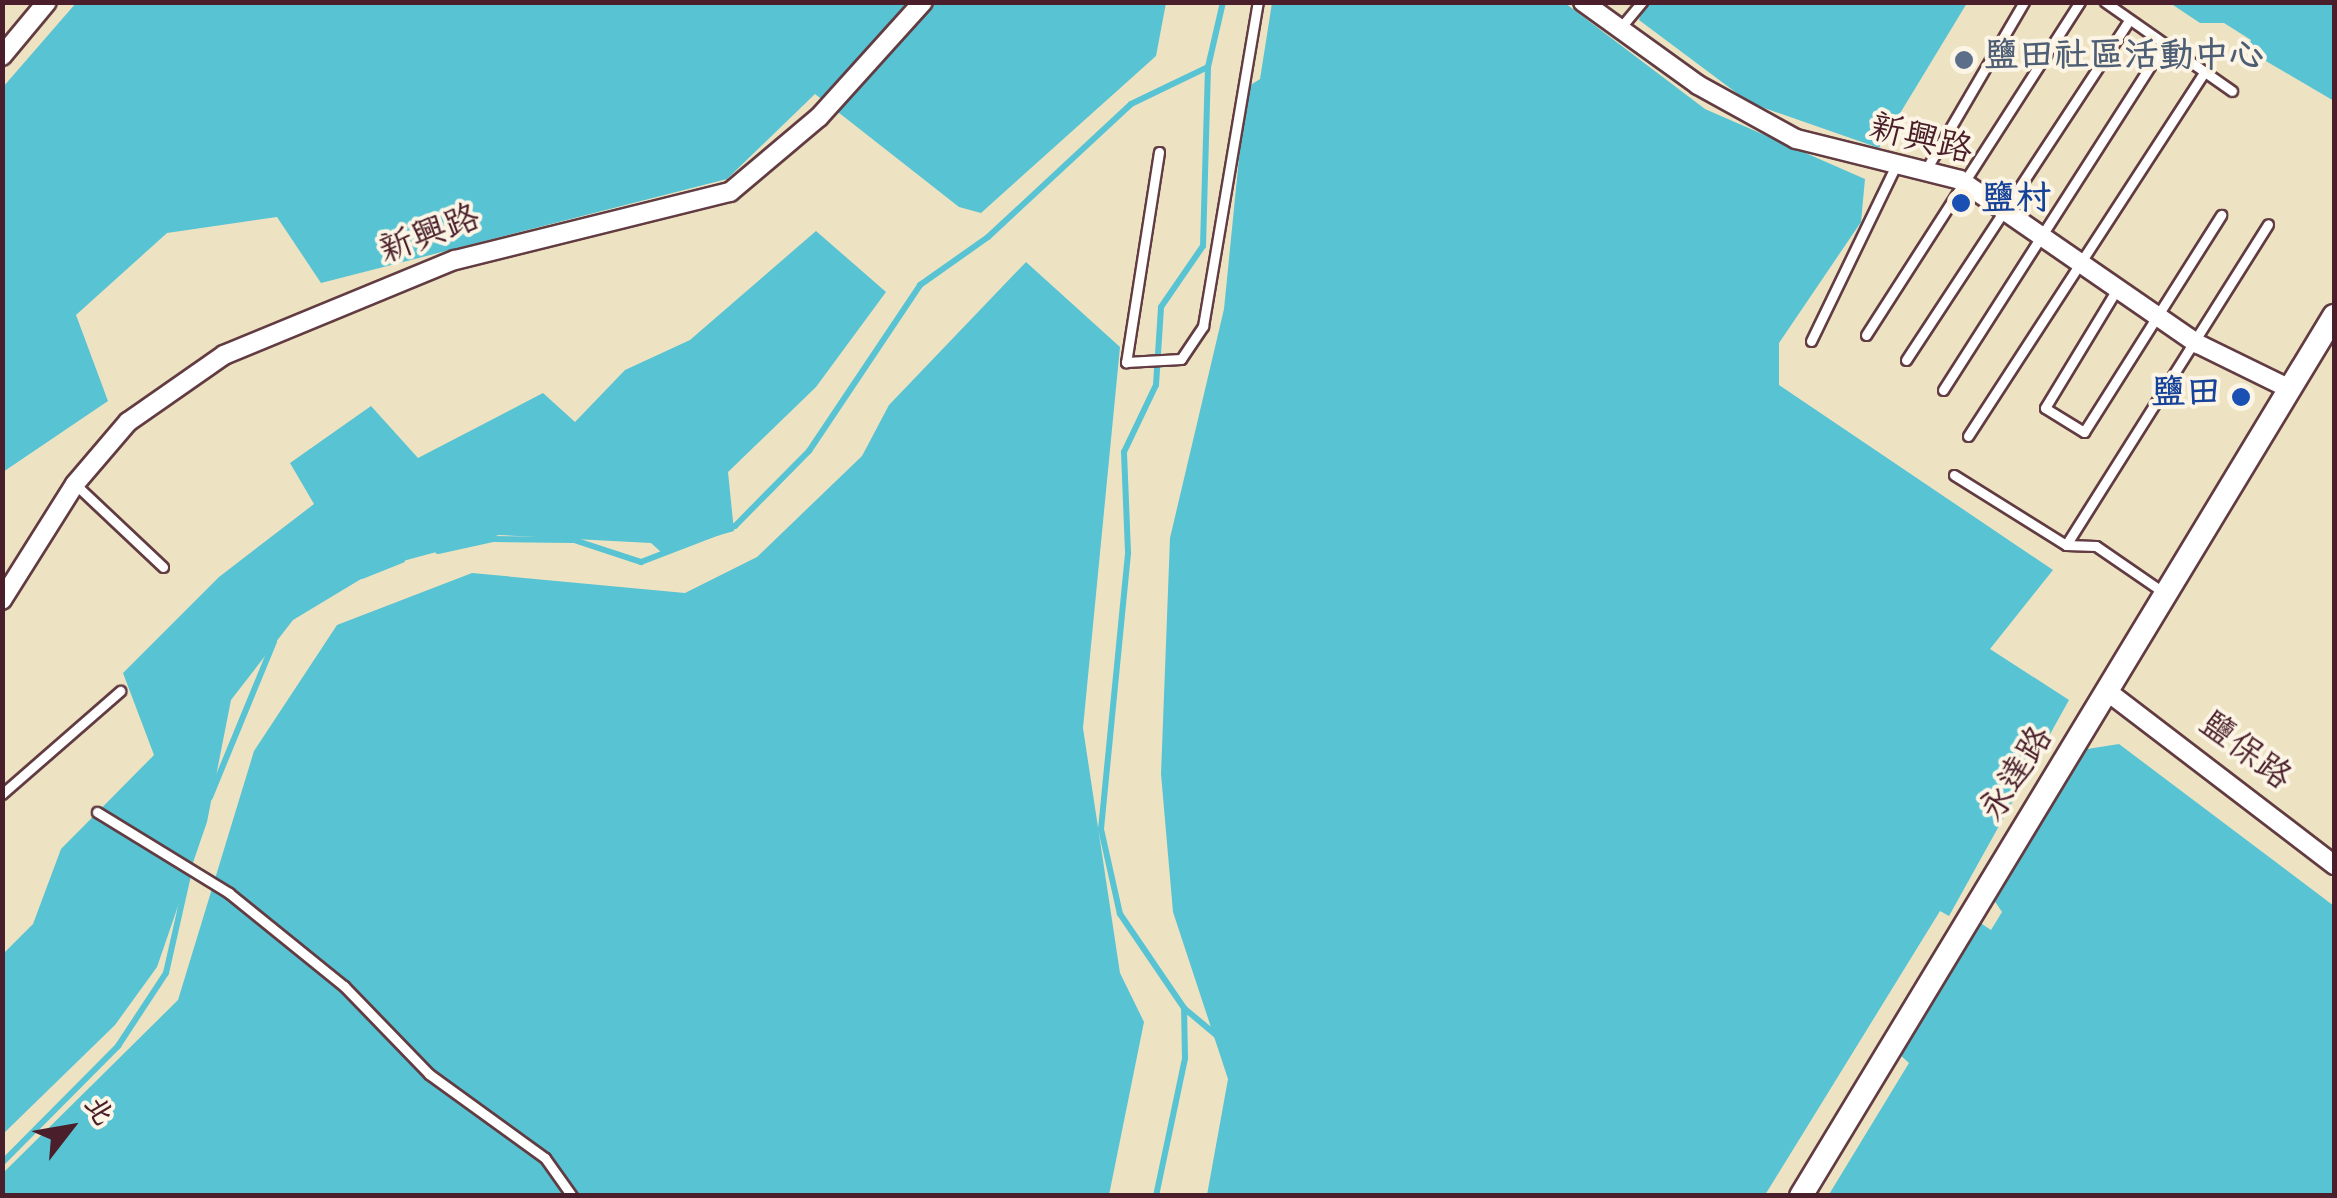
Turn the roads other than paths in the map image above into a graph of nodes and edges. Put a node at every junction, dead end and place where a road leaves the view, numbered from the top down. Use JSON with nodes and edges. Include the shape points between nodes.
{"nodes":[{"id":1,"x":47,"y":2,"type":"edge"},
{"id":2,"x":923,"y":2,"type":"edge"},
{"id":3,"x":1258,"y":2,"type":"edge"},
{"id":4,"x":1583,"y":2,"type":"edge"},
{"id":5,"x":1642,"y":2,"type":"edge"},
{"id":6,"x":2024,"y":2,"type":"edge"},
{"id":7,"x":2080,"y":2,"type":"edge"},
{"id":8,"x":2105,"y":2,"type":"edge"},
{"id":9,"x":2129,"y":20,"type":"junction"},
{"id":10,"x":1620,"y":27,"type":"junction"},
{"id":11,"x":2164,"y":44,"type":"junction"},
{"id":12,"x":2,"y":56,"type":"edge"},
{"id":13,"x":2204,"y":73,"type":"junction"},
{"id":14,"x":2232,"y":91,"type":"dead end"},
{"id":15,"x":1160,"y":152,"type":"dead end"},
{"id":16,"x":1895,"y":167,"type":"junction"},
{"id":17,"x":1924,"y":173,"type":"junction"},
{"id":18,"x":1965,"y":182,"type":"junction"},
{"id":19,"x":2005,"y":208,"type":"junction"},
{"id":20,"x":2221,"y":216,"type":"dead end"},
{"id":21,"x":2268,"y":224,"type":"dead end"},
{"id":22,"x":2042,"y":236,"type":"junction"},
{"id":23,"x":2080,"y":264,"type":"junction"},
{"id":24,"x":2118,"y":289,"type":"junction"},
{"id":25,"x":2157,"y":316,"type":"junction"},
{"id":26,"x":2334,"y":316,"type":"edge"},
{"id":27,"x":1866,"y":335,"type":"dead end"},
{"id":28,"x":1811,"y":340,"type":"dead end"},
{"id":29,"x":2198,"y":344,"type":"junction"},
{"id":30,"x":1906,"y":360,"type":"dead end"},
{"id":31,"x":2288,"y":388,"type":"junction"},
{"id":32,"x":1943,"y":390,"type":"dead end"},
{"id":33,"x":1968,"y":436,"type":"dead end"},
{"id":34,"x":1954,"y":475,"type":"dead end"},
{"id":35,"x":75,"y":484,"type":"junction"},
{"id":36,"x":2066,"y":545,"type":"junction"},
{"id":37,"x":163,"y":567,"type":"dead end"},
{"id":38,"x":2164,"y":592,"type":"junction"},
{"id":39,"x":2,"y":600,"type":"edge"},
{"id":40,"x":120,"y":692,"type":"dead end"},
{"id":41,"x":2112,"y":695,"type":"junction"},
{"id":42,"x":2,"y":794,"type":"edge"},
{"id":43,"x":97,"y":812,"type":"dead end"},
{"id":44,"x":2334,"y":865,"type":"edge"},
{"id":45,"x":572,"y":1196,"type":"edge"},
{"id":46,"x":1801,"y":1196,"type":"edge"}],
"edges":[{"from":1,"to":12,"type":"street"},
{"from":2,"to":35,"type":"street","name":"新興路","via":[[819,117],[730,192],[525,237],[265,336],[128,422]]},
{"from":3,"to":15,"type":"lane","via":[[1212,293],[1181,359],[1126,362]]},
{"from":4,"to":10,"type":"street","name":"新興路"},
{"from":5,"to":10,"type":"lane"},
{"from":6,"to":17,"type":"lane"},
{"from":7,"to":18,"type":"lane"},
{"from":8,"to":9,"type":"lane"},
{"from":9,"to":11,"type":"lane"},
{"from":9,"to":19,"type":"lane"},
{"from":10,"to":16,"type":"street","name":"新興路","via":[[1742,113],[1847,159]]},
{"from":11,"to":13,"type":"lane"},
{"from":11,"to":22,"type":"lane"},
{"from":13,"to":14,"type":"lane"},
{"from":13,"to":23,"type":"lane"},
{"from":16,"to":17,"type":"street","name":"新興路"},
{"from":16,"to":28,"type":"lane"},
{"from":17,"to":18,"type":"street","name":"新興路"},
{"from":18,"to":19,"type":"street","name":"新興路"},
{"from":18,"to":27,"type":"lane"},
{"from":19,"to":22,"type":"street","name":"新興路"},
{"from":19,"to":30,"type":"lane"},
{"from":20,"to":25,"type":"lane"},
{"from":21,"to":29,"type":"lane"},
{"from":22,"to":23,"type":"street","name":"新興路"},
{"from":22,"to":32,"type":"lane"},
{"from":23,"to":24,"type":"street","name":"新興路"},
{"from":23,"to":33,"type":"lane"},
{"from":24,"to":25,"type":"street","name":"新興路"},
{"from":24,"to":25,"type":"lane","via":[[2046,408],[2084,432]]},
{"from":25,"to":29,"type":"street","name":"新興路"},
{"from":26,"to":31,"type":"street","name":"永達路"},
{"from":29,"to":31,"type":"street","name":"新興路"},
{"from":29,"to":36,"type":"lane"},
{"from":31,"to":38,"type":"street","name":"永達路"},
{"from":34,"to":36,"type":"lane"},
{"from":35,"to":37,"type":"lane"},
{"from":35,"to":39,"type":"street","name":"新興路"},
{"from":36,"to":38,"type":"lane","via":[[2096,546]]},
{"from":38,"to":41,"type":"street","name":"永達路"},
{"from":40,"to":42,"type":"lane"},
{"from":41,"to":44,"type":"street","name":"鹽保路"},
{"from":41,"to":46,"type":"street","name":"永達路"},
{"from":43,"to":45,"type":"lane","via":[[230,893],[344,986],[428,1074],[545,1158]]}]}
